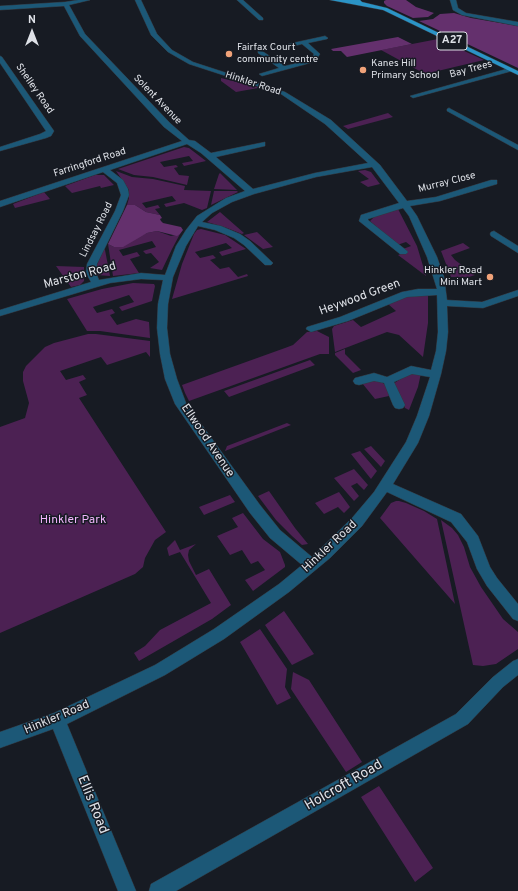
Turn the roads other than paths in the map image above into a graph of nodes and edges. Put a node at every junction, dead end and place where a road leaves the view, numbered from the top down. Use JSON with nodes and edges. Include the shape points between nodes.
{"nodes":[{"id":1,"x":87,"y":0,"type":"edge"},
{"id":2,"x":138,"y":0,"type":"edge"},
{"id":3,"x":240,"y":0,"type":"edge"},
{"id":4,"x":333,"y":0,"type":"edge"},
{"id":5,"x":371,"y":0,"type":"edge"},
{"id":6,"x":377,"y":0,"type":"edge"},
{"id":7,"x":453,"y":0,"type":"edge"},
{"id":8,"x":353,"y":2,"type":"junction"},
{"id":9,"x":66,"y":4,"type":"junction"},
{"id":10,"x":0,"y":8,"type":"edge"},
{"id":11,"x":385,"y":9,"type":"junction"},
{"id":12,"x":261,"y":19,"type":"dead end"},
{"id":13,"x":518,"y":24,"type":"edge"},
{"id":14,"x":326,"y":38,"type":"dead end"},
{"id":15,"x":303,"y":42,"type":"junction"},
{"id":16,"x":290,"y":45,"type":"dead end"},
{"id":17,"x":260,"y":52,"type":"dead end"},
{"id":18,"x":0,"y":58,"type":"edge"},
{"id":19,"x":284,"y":68,"type":"junction"},
{"id":20,"x":510,"y":70,"type":"junction"},
{"id":21,"x":518,"y":73,"type":"edge"},
{"id":22,"x":262,"y":74,"type":"junction"},
{"id":23,"x":244,"y":80,"type":"junction"},
{"id":24,"x":269,"y":82,"type":"junction"},
{"id":25,"x":413,"y":96,"type":"dead end"},
{"id":26,"x":424,"y":99,"type":"dead end"},
{"id":27,"x":449,"y":110,"type":"dead end"},
{"id":28,"x":186,"y":142,"type":"junction"},
{"id":29,"x":262,"y":144,"type":"dead end"},
{"id":30,"x":518,"y":148,"type":"edge"},
{"id":31,"x":0,"y":149,"type":"edge"},
{"id":32,"x":210,"y":156,"type":"junction"},
{"id":33,"x":374,"y":164,"type":"junction"},
{"id":34,"x":104,"y":169,"type":"junction"},
{"id":35,"x":494,"y":182,"type":"dead end"},
{"id":36,"x":251,"y":192,"type":"junction"},
{"id":37,"x":0,"y":204,"type":"edge"},
{"id":38,"x":406,"y":204,"type":"junction"},
{"id":39,"x":196,"y":223,"type":"junction"},
{"id":40,"x":494,"y":234,"type":"dead end"},
{"id":41,"x":402,"y":248,"type":"dead end"},
{"id":42,"x":518,"y":250,"type":"edge"},
{"id":43,"x":268,"y":263,"type":"dead end"},
{"id":44,"x":169,"y":278,"type":"junction"},
{"id":45,"x":97,"y":284,"type":"junction"},
{"id":46,"x":518,"y":293,"type":"edge"},
{"id":47,"x":442,"y":298,"type":"junction"},
{"id":48,"x":0,"y":313,"type":"edge"},
{"id":49,"x":311,"y":329,"type":"dead end"},
{"id":50,"x":436,"y":374,"type":"junction"},
{"id":51,"x":360,"y":379,"type":"dead end"},
{"id":52,"x":388,"y":381,"type":"junction"},
{"id":53,"x":399,"y":405,"type":"dead end"},
{"id":54,"x":386,"y":486,"type":"junction"},
{"id":55,"x":312,"y":565,"type":"junction"},
{"id":56,"x":518,"y":615,"type":"edge"},
{"id":57,"x":518,"y":666,"type":"edge"},
{"id":58,"x":58,"y":720,"type":"junction"},
{"id":59,"x":0,"y":740,"type":"edge"},
{"id":60,"x":127,"y":891,"type":"edge"},
{"id":61,"x":158,"y":891,"type":"edge"}],
"edges":[{"from":1,"to":9,"type":"street"},
{"from":2,"to":23,"type":"street","name":"Hinkler Road","via":[[154,34],[170,51],[198,66]]},
{"from":3,"to":12,"type":"street"},
{"from":4,"to":8,"type":"main road"},
{"from":5,"to":8,"type":"main road"},
{"from":6,"to":11,"type":"main road","number":"A27"},
{"from":7,"to":13,"type":"street","via":[[455,9],[464,14]]},
{"from":8,"to":11,"type":"main road","number":"A27"},
{"from":9,"to":10,"type":"street"},
{"from":9,"to":28,"type":"street","name":"Solent Avenue","via":[[88,41]]},
{"from":11,"to":20,"type":"main road","number":"A27"},
{"from":14,"to":15,"type":"street"},
{"from":15,"to":16,"type":"street"},
{"from":15,"to":19,"type":"street","via":[[317,54],[316,56],[308,62]]},
{"from":17,"to":19,"type":"street"},
{"from":18,"to":31,"type":"street","name":"Shelley Road","via":[[48,126],[49,132]]},
{"from":19,"to":22,"type":"street"},
{"from":20,"to":21,"type":"main road","number":"A27"},
{"from":20,"to":25,"type":"street","name":"Bay Trees"},
{"from":21,"to":26,"type":"street"},
{"from":22,"to":23,"type":"street"},
{"from":22,"to":24,"type":"street","via":[[267,75]]},
{"from":23,"to":24,"type":"street","name":"Hinkler Road"},
{"from":24,"to":33,"type":"street","name":"Hinkler Road","via":[[318,115]]},
{"from":27,"to":30,"type":"street"},
{"from":28,"to":32,"type":"street","name":"Solent Avenue","via":[[192,143]]},
{"from":28,"to":34,"type":"street","name":"Farringford Road"},
{"from":29,"to":32,"type":"street","via":[[250,144]]},
{"from":32,"to":36,"type":"street","name":"Solent Avenue"},
{"from":33,"to":36,"type":"street","name":"Ellwood Avenue","via":[[330,171]]},
{"from":33,"to":38,"type":"street","name":"Hinkler Road"},
{"from":34,"to":37,"type":"street","name":"Farringford Road"},
{"from":34,"to":45,"type":"street","name":"Lindsay Road","via":[[120,182],[125,195],[92,264],[91,273]]},
{"from":35,"to":38,"type":"street","name":"Murray Close","via":[[437,199]]},
{"from":36,"to":39,"type":"street","name":"Ellwood Avenue","via":[[216,208]]},
{"from":38,"to":41,"type":"street","via":[[362,218]]},
{"from":38,"to":47,"type":"street","name":"Hinkler Road","via":[[432,257],[439,277]]},
{"from":39,"to":43,"type":"street","via":[[218,228],[236,236]]},
{"from":39,"to":44,"type":"street","name":"Ellwood Avenue","via":[[181,246]]},
{"from":40,"to":42,"type":"street"},
{"from":44,"to":45,"type":"street","name":"Marston Road","via":[[141,276]]},
{"from":44,"to":55,"type":"street","name":"Ellwood Avenue","via":[[163,304],[163,341],[170,379],[181,404],[259,514],[279,538]]},
{"from":45,"to":48,"type":"street","name":"Marston Road"},
{"from":46,"to":47,"type":"street","via":[[483,305],[469,305]]},
{"from":47,"to":49,"type":"street","name":"Heywood Green","via":[[418,292],[405,294],[344,320]]},
{"from":47,"to":50,"type":"street","name":"Hinkler Road","via":[[443,332]]},
{"from":50,"to":52,"type":"street","via":[[411,370]]},
{"from":50,"to":54,"type":"street","name":"Hinkler Road","via":[[412,443]]},
{"from":51,"to":52,"type":"street","via":[[374,377]]},
{"from":52,"to":53,"type":"street"},
{"from":54,"to":55,"type":"street","name":"Hinkler Road","via":[[357,522]]},
{"from":54,"to":56,"type":"street","via":[[456,518],[473,540],[492,582]]},
{"from":55,"to":58,"type":"street","name":"Hinkler Road","via":[[220,634],[160,670]]},
{"from":57,"to":61,"type":"street","name":"Holcroft Road","via":[[498,682],[462,719]]},
{"from":58,"to":59,"type":"street","name":"Hinkler Road"},
{"from":58,"to":60,"type":"street","name":"Ellis Road"}]}
